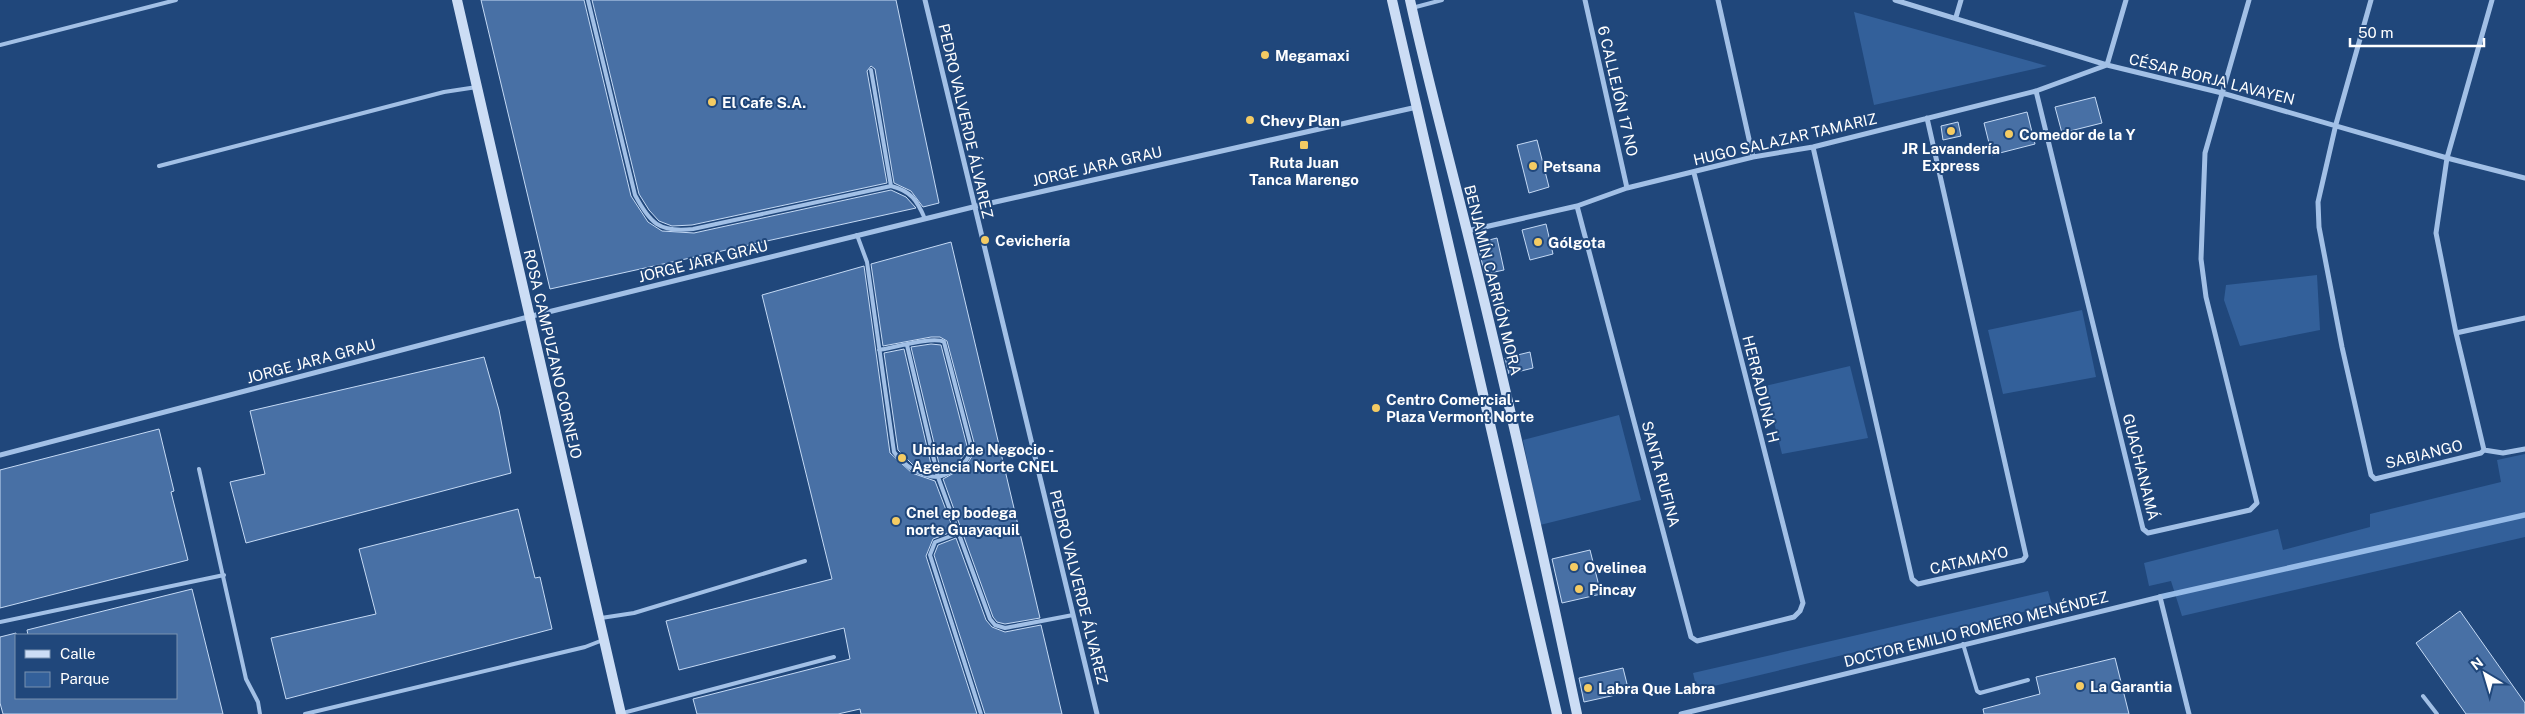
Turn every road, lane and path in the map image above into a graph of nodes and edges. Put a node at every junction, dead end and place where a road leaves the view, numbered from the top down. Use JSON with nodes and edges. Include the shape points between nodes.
{"nodes":[{"id":1,"x":176,"y":0,"type":"edge"},
{"id":2,"x":457,"y":0,"type":"edge"},
{"id":3,"x":588,"y":0,"type":"edge"},
{"id":4,"x":924,"y":0,"type":"edge"},
{"id":5,"x":1392,"y":0,"type":"edge"},
{"id":6,"x":1442,"y":0,"type":"edge"},
{"id":7,"x":1585,"y":0,"type":"edge"},
{"id":8,"x":1718,"y":0,"type":"edge"},
{"id":9,"x":1895,"y":0,"type":"edge"},
{"id":10,"x":1961,"y":0,"type":"edge"},
{"id":11,"x":2126,"y":0,"type":"edge"},
{"id":12,"x":2249,"y":0,"type":"edge"},
{"id":13,"x":2371,"y":0,"type":"edge"},
{"id":14,"x":2492,"y":0,"type":"edge"},
{"id":15,"x":1411,"y":4,"type":"edge"},
{"id":16,"x":1956,"y":17,"type":"junction"},
{"id":17,"x":0,"y":45,"type":"edge"},
{"id":18,"x":2107,"y":65,"type":"junction"},
{"id":19,"x":871,"y":70,"type":"dead end"},
{"id":20,"x":477,"y":87,"type":"junction"},
{"id":21,"x":2036,"y":91,"type":"junction"},
{"id":22,"x":2222,"y":92,"type":"junction"},
{"id":23,"x":1417,"y":107,"type":"junction"},
{"id":24,"x":1927,"y":118,"type":"junction"},
{"id":25,"x":2336,"y":124,"type":"junction"},
{"id":26,"x":1813,"y":147,"type":"junction"},
{"id":27,"x":1753,"y":157,"type":"junction"},
{"id":28,"x":2447,"y":158,"type":"junction"},
{"id":29,"x":159,"y":166,"type":"dead end"},
{"id":30,"x":1694,"y":173,"type":"junction"},
{"id":31,"x":2525,"y":178,"type":"edge"},
{"id":32,"x":890,"y":186,"type":"junction"},
{"id":33,"x":1628,"y":188,"type":"junction"},
{"id":34,"x":1577,"y":206,"type":"junction"},
{"id":35,"x":973,"y":207,"type":"junction"},
{"id":36,"x":925,"y":219,"type":"junction"},
{"id":37,"x":1467,"y":231,"type":"junction"},
{"id":38,"x":857,"y":236,"type":"junction"},
{"id":39,"x":528,"y":317,"type":"junction"},
{"id":40,"x":2525,"y":318,"type":"edge"},
{"id":41,"x":2456,"y":333,"type":"junction"},
{"id":42,"x":907,"y":345,"type":"junction"},
{"id":43,"x":879,"y":350,"type":"junction"},
{"id":44,"x":2525,"y":449,"type":"edge"},
{"id":45,"x":2484,"y":450,"type":"junction"},
{"id":46,"x":0,"y":455,"type":"edge"},
{"id":47,"x":199,"y":469,"type":"dead end"},
{"id":48,"x":938,"y":477,"type":"junction"},
{"id":49,"x":959,"y":533,"type":"junction"},
{"id":50,"x":805,"y":561,"type":"dead end"},
{"id":51,"x":224,"y":575,"type":"junction"},
{"id":52,"x":1800,"y":612,"type":"joint"},
{"id":53,"x":1073,"y":615,"type":"junction"},
{"id":54,"x":598,"y":618,"type":"junction"},
{"id":55,"x":0,"y":622,"type":"edge"},
{"id":56,"x":603,"y":640,"type":"junction"},
{"id":57,"x":1964,"y":644,"type":"junction"},
{"id":58,"x":834,"y":657,"type":"dead end"},
{"id":59,"x":2028,"y":680,"type":"dead end"},
{"id":60,"x":2423,"y":696,"type":"dead end"},
{"id":61,"x":260,"y":714,"type":"edge"},
{"id":62,"x":305,"y":714,"type":"edge"},
{"id":63,"x":620,"y":714,"type":"edge"},
{"id":64,"x":981,"y":714,"type":"edge"},
{"id":65,"x":1097,"y":714,"type":"edge"},
{"id":66,"x":1557,"y":714,"type":"edge"},
{"id":67,"x":1577,"y":714,"type":"edge"},
{"id":68,"x":1681,"y":714,"type":"edge"},
{"id":69,"x":2189,"y":714,"type":"edge"},
{"id":70,"x":2437,"y":714,"type":"edge"}],
"edges":[{"from":1,"to":17,"type":"lane"},
{"from":2,"to":20,"type":"main road","name":"ROSA CAMPUZANO CORNEJO"},
{"from":3,"to":32,"type":"lane","via":[[635,195],[646,217],[660,226],[676,231],[693,229]]},
{"from":4,"to":35,"type":"street","name":"PEDRO VALVERDE ÁLVAREZ"},
{"from":5,"to":23,"type":"main road"},
{"from":6,"to":15,"type":"lane"},
{"from":7,"to":33,"type":"street","name":"6 CALLEJÓN 17 NO"},
{"from":8,"to":27,"type":"street"},
{"from":9,"to":16,"type":"street","name":"CÉSAR BORJA LAVAYEN"},
{"from":10,"to":16,"type":"street"},
{"from":11,"to":18,"type":"street"},
{"from":12,"to":22,"type":"street"},
{"from":13,"to":25,"type":"street"},
{"from":14,"to":28,"type":"street","name":"SABIANGO"},
{"from":15,"to":37,"type":"main road","name":"BENJAMÍN CARRIÓN MORA"},
{"from":16,"to":18,"type":"street","name":"CÉSAR BORJA LAVAYEN"},
{"from":18,"to":21,"type":"street","name":"HUGO SALAZAR TAMARIZ"},
{"from":18,"to":22,"type":"street","name":"CÉSAR BORJA LAVAYEN"},
{"from":19,"to":32,"type":"lane"},
{"from":20,"to":29,"type":"lane","via":[[444,92]]},
{"from":20,"to":39,"type":"main road","name":"ROSA CAMPUZANO CORNEJO"},
{"from":21,"to":22,"type":"street","name":"GUACHANAMÁ","via":[[2143,529],[2148,533],[2250,510],[2256,503],[2206,297],[2201,259],[2204,153]]},
{"from":21,"to":24,"type":"street","name":"HUGO SALAZAR TAMARIZ"},
{"from":22,"to":25,"type":"street","name":"CÉSAR BORJA LAVAYEN"},
{"from":23,"to":35,"type":"street","name":"JORGE JARA GRAU"},
{"from":23,"to":66,"type":"main road"},
{"from":24,"to":26,"type":"street","name":"HUGO SALAZAR TAMARIZ"},
{"from":24,"to":26,"type":"street","name":"CATAMAYO","via":[[2026,556],[2023,560],[1918,584],[1912,580]]},
{"from":25,"to":28,"type":"street","name":"CÉSAR BORJA LAVAYEN"},
{"from":25,"to":45,"type":"street","name":"SABIANGO","via":[[2318,202],[2319,227],[2371,475],[2375,479]]},
{"from":26,"to":27,"type":"street","name":"HUGO SALAZAR TAMARIZ"},
{"from":27,"to":30,"type":"street","name":"HUGO SALAZAR TAMARIZ"},
{"from":28,"to":31,"type":"street","name":"CÉSAR BORJA LAVAYEN"},
{"from":28,"to":41,"type":"street","name":"SABIANGO","via":[[2436,233]]},
{"from":30,"to":33,"type":"street","name":"HUGO SALAZAR TAMARIZ"},
{"from":30,"to":52,"type":"street","name":"HERRADUNA H","via":[[1803,603]]},
{"from":32,"to":36,"type":"lane","via":[[905,189],[917,199]]},
{"from":33,"to":34,"type":"street","name":"HUGO SALAZAR TAMARIZ"},
{"from":34,"to":37,"type":"street","name":"HUGO SALAZAR TAMARIZ"},
{"from":34,"to":52,"type":"street","name":"SANTA RUFINA","via":[[1691,637],[1697,641],[1794,617]]},
{"from":35,"to":36,"type":"street","name":"JORGE JARA GRAU"},
{"from":35,"to":53,"type":"street","name":"PEDRO VALVERDE ÁLVAREZ"},
{"from":36,"to":38,"type":"street","name":"JORGE JARA GRAU"},
{"from":37,"to":67,"type":"main road","name":"BENJAMÍN CARRIÓN MORA"},
{"from":38,"to":39,"type":"street","name":"JORGE JARA GRAU"},
{"from":38,"to":43,"type":"lane","via":[[867,262]]},
{"from":39,"to":46,"type":"street","name":"JORGE JARA GRAU"},
{"from":39,"to":54,"type":"main road","name":"ROSA CAMPUZANO CORNEJO"},
{"from":40,"to":41,"type":"street"},
{"from":41,"to":45,"type":"street","name":"SABIANGO"},
{"from":42,"to":43,"type":"lane"},
{"from":42,"to":48,"type":"lane"},
{"from":42,"to":48,"type":"lane","via":[[932,340],[944,342],[972,450],[957,470]]},
{"from":43,"to":48,"type":"lane","via":[[894,452],[906,465],[927,477]]},
{"from":44,"to":45,"type":"street","via":[[2503,453]]},
{"from":47,"to":51,"type":"lane"},
{"from":48,"to":49,"type":"lane"},
{"from":49,"to":53,"type":"lane","via":[[995,625],[1005,628]]},
{"from":49,"to":64,"type":"lane","via":[[935,542],[930,555]]},
{"from":50,"to":54,"type":"lane","via":[[634,613]]},
{"from":51,"to":55,"type":"lane"},
{"from":51,"to":61,"type":"lane","via":[[246,680],[258,702]]},
{"from":53,"to":65,"type":"street","name":"PEDRO VALVERDE ÁLVAREZ"},
{"from":54,"to":56,"type":"main road","name":"ROSA CAMPUZANO CORNEJO"},
{"from":56,"to":62,"type":"lane","via":[[585,648]]},
{"from":56,"to":63,"type":"main road","name":"ROSA CAMPUZANO CORNEJO"},
{"from":57,"to":59,"type":"lane","via":[[1980,693]]},
{"from":57,"to":68,"type":"street","name":"DOCTOR EMILIO ROMERO MENÉNDEZ"},
{"from":57,"to":69,"type":"street","name":"DOCTOR EMILIO ROMERO MENÉNDEZ","via":[[2160,598]]},
{"from":58,"to":63,"type":"lane"},
{"from":60,"to":70,"type":"lane"}]}
